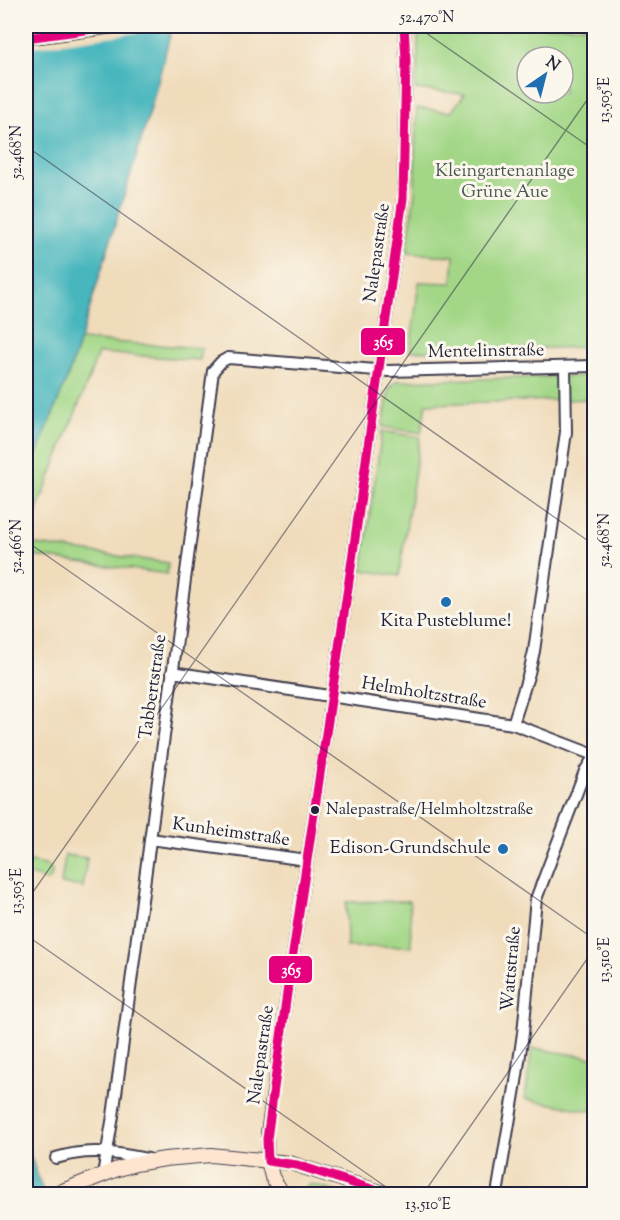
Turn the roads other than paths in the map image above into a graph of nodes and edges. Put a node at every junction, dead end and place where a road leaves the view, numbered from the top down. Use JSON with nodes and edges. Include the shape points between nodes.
{"nodes":[{"id":1,"x":114,"y":26,"type":"edge"},
{"id":2,"x":404,"y":26,"type":"edge"},
{"id":3,"x":26,"y":38,"type":"edge"},
{"id":4,"x":594,"y":366,"type":"edge"},
{"id":5,"x":565,"y":367,"type":"junction"},
{"id":6,"x":378,"y":370,"type":"junction"},
{"id":7,"x":172,"y":672,"type":"junction"},
{"id":8,"x":331,"y":696,"type":"junction"},
{"id":9,"x":513,"y":724,"type":"junction"},
{"id":10,"x":594,"y":756,"type":"edge"},
{"id":11,"x":150,"y":839,"type":"junction"},
{"id":12,"x":307,"y":860,"type":"junction"},
{"id":13,"x":107,"y":1152,"type":"junction"},
{"id":14,"x":56,"y":1158,"type":"dead end"},
{"id":15,"x":154,"y":1160,"type":"junction"},
{"id":16,"x":268,"y":1161,"type":"junction"},
{"id":17,"x":101,"y":1176,"type":"junction"},
{"id":18,"x":54,"y":1194,"type":"edge"},
{"id":19,"x":283,"y":1194,"type":"edge"},
{"id":20,"x":387,"y":1194,"type":"edge"},
{"id":21,"x":496,"y":1194,"type":"edge"}],
"edges":[{"from":1,"to":3,"type":"main road"},
{"from":2,"to":6,"type":"street","name":"Nalepastraße","via":[[403,198]]},
{"from":4,"to":5,"type":"street","name":"Mentelinstraße"},
{"from":5,"to":6,"type":"street","name":"Mentelinstraße"},
{"from":5,"to":9,"type":"street","via":[[566,432],[534,651]]},
{"from":6,"to":7,"type":"street","name":"Tabbertstraße","via":[[228,358],[213,371]]},
{"from":6,"to":8,"type":"street","name":"Nalepastraße"},
{"from":7,"to":8,"type":"street","name":"Helmholtzstraße"},
{"from":7,"to":11,"type":"street","name":"Tabbertstraße"},
{"from":8,"to":9,"type":"street","name":"Helmholtzstraße"},
{"from":8,"to":12,"type":"street","name":"Nalepastraße"},
{"from":9,"to":10,"type":"street","name":"Helmholtzstraße"},
{"from":10,"to":21,"type":"street","name":"Wattstraße","via":[[536,899],[523,1033]]},
{"from":11,"to":12,"type":"street","name":"Kunheimstraße"},
{"from":11,"to":13,"type":"street","name":"Tabbertstraße"},
{"from":12,"to":16,"type":"street","name":"Nalepastraße","via":[[267,1133]]},
{"from":13,"to":14,"type":"street","via":[[80,1152]]},
{"from":13,"to":15,"type":"street"},
{"from":13,"to":17,"type":"street","name":"Tabbertstraße"},
{"from":15,"to":16,"type":"main road","via":[[214,1155]]},
{"from":15,"to":17,"type":"main road"},
{"from":16,"to":19,"type":"main road"},
{"from":16,"to":20,"type":"main road","via":[[297,1165]]},
{"from":17,"to":18,"type":"main road"}]}
